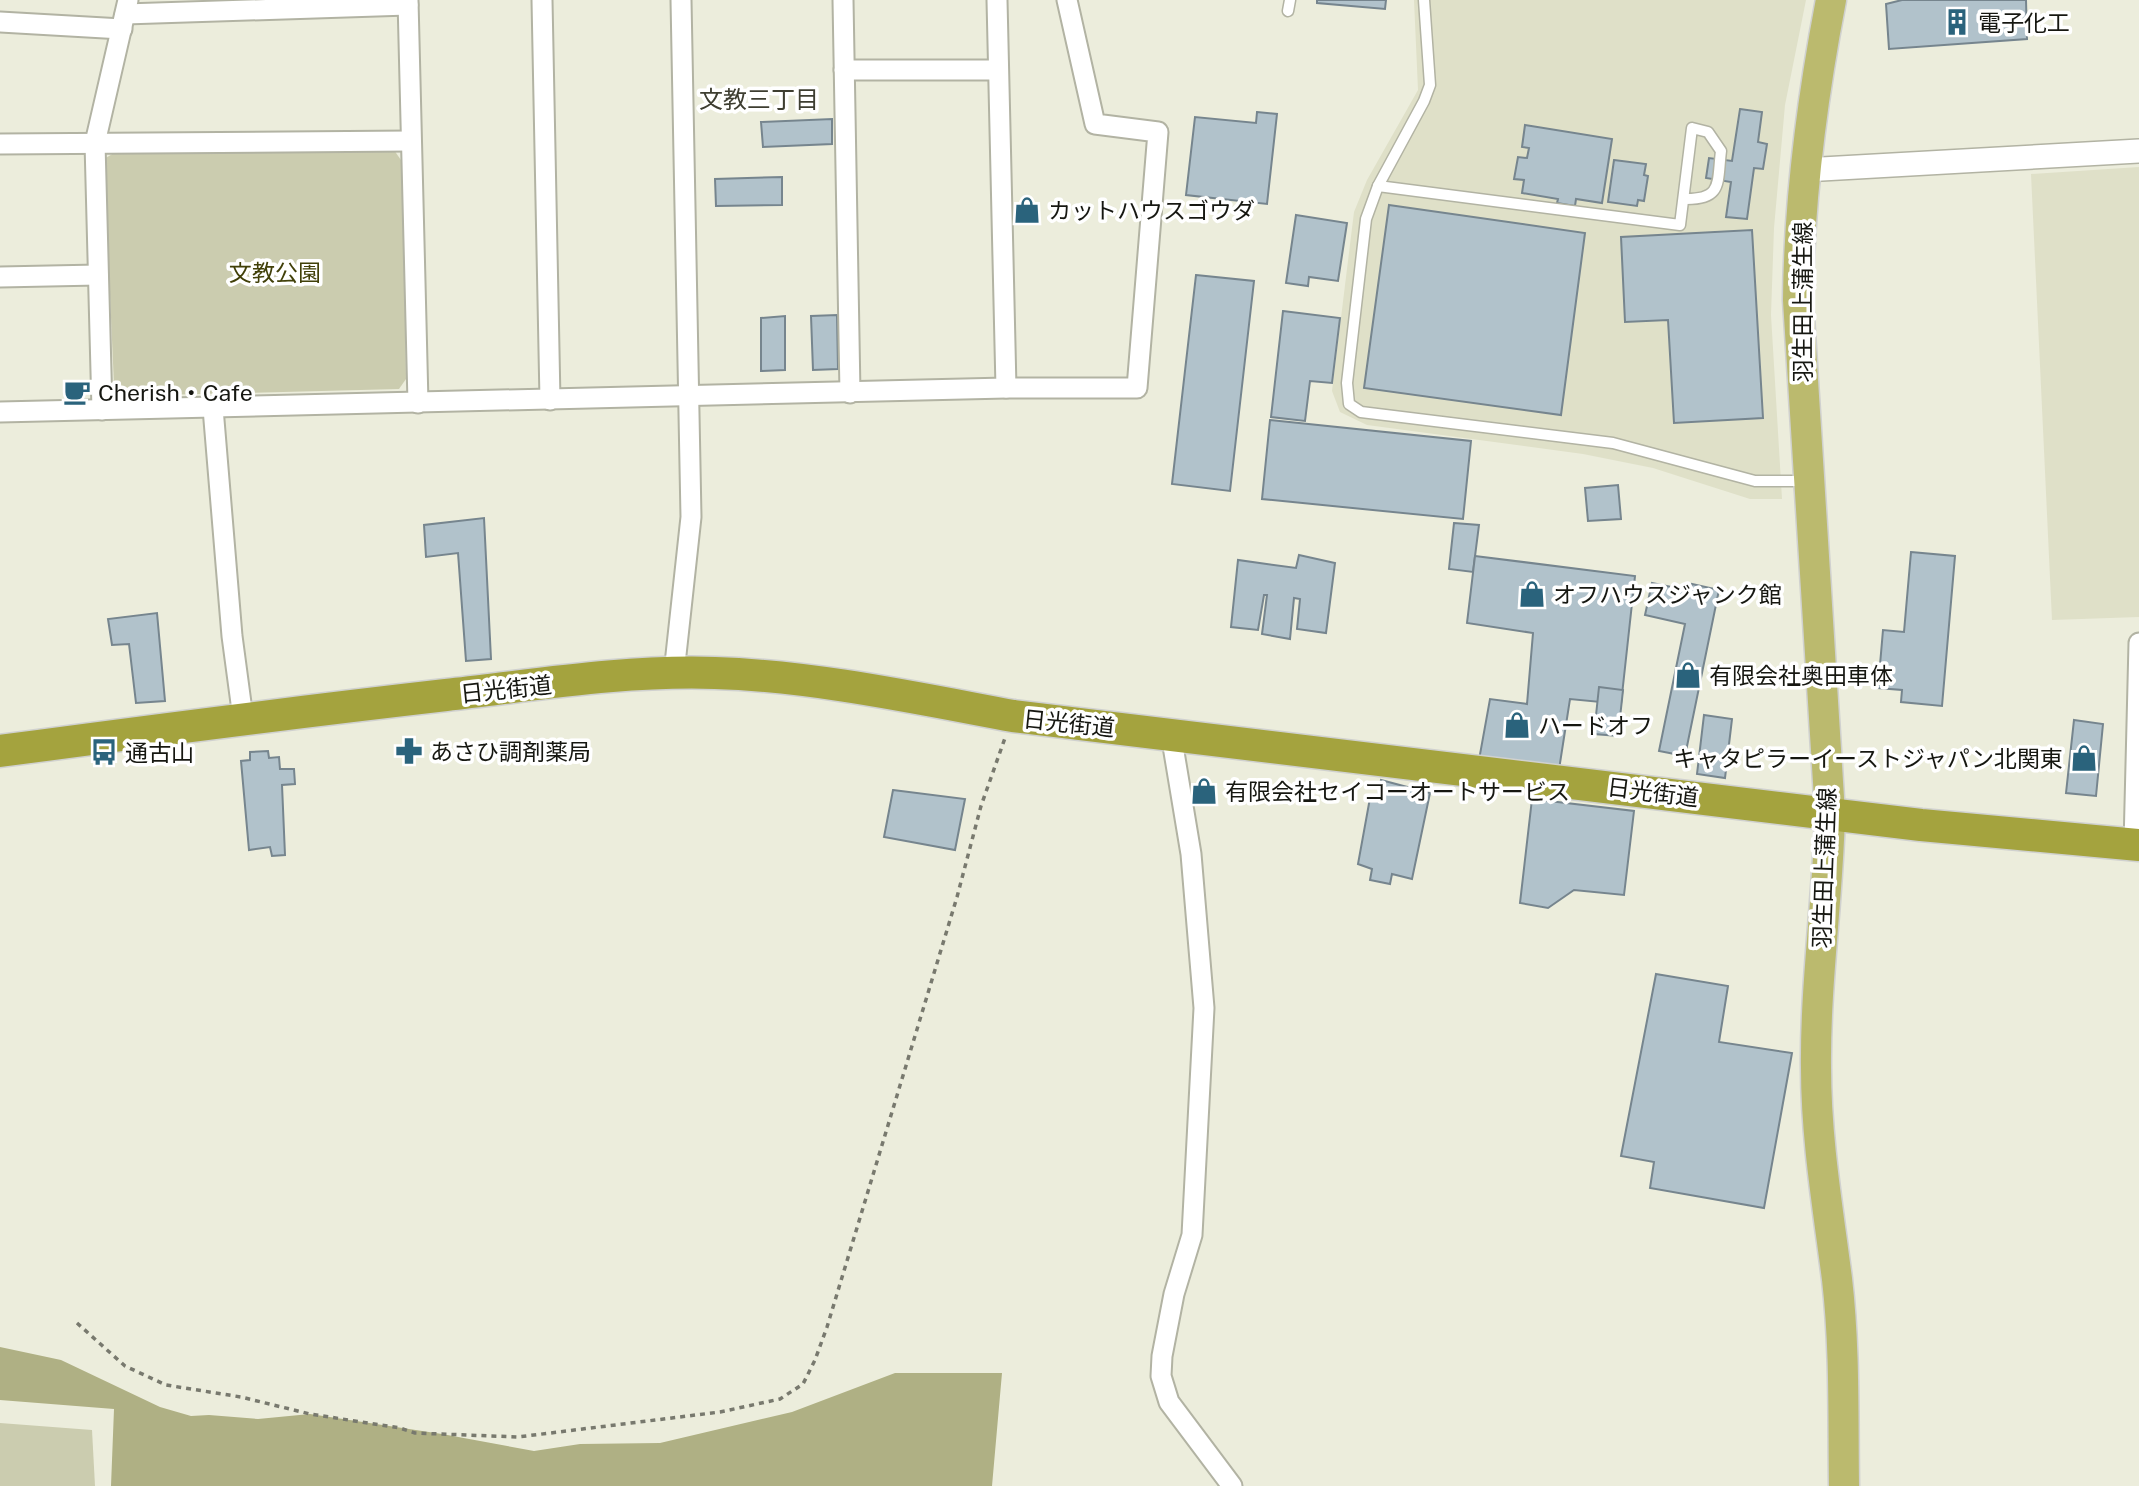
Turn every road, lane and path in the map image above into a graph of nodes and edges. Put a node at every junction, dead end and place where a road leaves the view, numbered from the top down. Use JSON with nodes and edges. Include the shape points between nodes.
{"nodes":[{"id":1,"x":542,"y":0,"type":"edge"},
{"id":2,"x":681,"y":0,"type":"edge"},
{"id":3,"x":843,"y":0,"type":"edge"},
{"id":4,"x":997,"y":0,"type":"edge"},
{"id":5,"x":1067,"y":0,"type":"edge"},
{"id":6,"x":1424,"y":0,"type":"edge"},
{"id":7,"x":1831,"y":0,"type":"edge"},
{"id":8,"x":408,"y":3,"type":"edge"},
{"id":9,"x":125,"y":14,"type":"edge"},
{"id":10,"x":0,"y":22,"type":"edge"},
{"id":11,"x":844,"y":70,"type":"junction"},
{"id":12,"x":998,"y":70,"type":"junction"},
{"id":13,"x":410,"y":141,"type":"junction"},
{"id":14,"x":95,"y":143,"type":"junction"},
{"id":15,"x":0,"y":144,"type":"edge"},
{"id":16,"x":2139,"y":151,"type":"edge"},
{"id":17,"x":1804,"y":170,"type":"junction"},
{"id":18,"x":1378,"y":186,"type":"junction"},
{"id":19,"x":1684,"y":199,"type":"junction"},
{"id":20,"x":98,"y":275,"type":"junction"},
{"id":21,"x":0,"y":277,"type":"edge"},
{"id":22,"x":1006,"y":388,"type":"junction"},
{"id":23,"x":850,"y":393,"type":"junction"},
{"id":24,"x":690,"y":396,"type":"junction"},
{"id":25,"x":550,"y":400,"type":"junction"},
{"id":26,"x":418,"y":403,"type":"junction"},
{"id":27,"x":214,"y":408,"type":"junction"},
{"id":28,"x":102,"y":410,"type":"junction"},
{"id":29,"x":0,"y":412,"type":"edge"},
{"id":30,"x":1808,"y":481,"type":"junction"},
{"id":31,"x":2139,"y":643,"type":"edge"},
{"id":32,"x":674,"y":673,"type":"junction"},
{"id":33,"x":1013,"y":716,"type":"junction"},
{"id":34,"x":243,"y":718,"type":"junction"},
{"id":35,"x":1171,"y":734,"type":"junction"},
{"id":36,"x":0,"y":751,"type":"edge"},
{"id":37,"x":1830,"y":814,"type":"junction"},
{"id":38,"x":2137,"y":845,"type":"edge"},
{"id":39,"x":77,"y":1323,"type":"dead end"},
{"id":40,"x":1232,"y":1486,"type":"edge"},
{"id":41,"x":1844,"y":1486,"type":"edge"}],
"edges":[{"from":1,"to":25,"type":"street"},
{"from":2,"to":24,"type":"street"},
{"from":3,"to":11,"type":"street"},
{"from":4,"to":12,"type":"street"},
{"from":5,"to":22,"type":"street","via":[[1095,124],[1158,132],[1137,388]]},
{"from":6,"to":18,"type":"lane","via":[[1430,85]]},
{"from":7,"to":17,"type":"main road","name":"羽生田上蒲生線"},
{"from":8,"to":9,"type":"street"},
{"from":8,"to":13,"type":"street"},
{"from":9,"to":10,"type":"street"},
{"from":9,"to":14,"type":"street"},
{"from":11,"to":12,"type":"street"},
{"from":11,"to":23,"type":"street"},
{"from":12,"to":22,"type":"street"},
{"from":13,"to":14,"type":"street"},
{"from":13,"to":26,"type":"street"},
{"from":14,"to":15,"type":"street"},
{"from":14,"to":20,"type":"street"},
{"from":16,"to":17,"type":"street"},
{"from":17,"to":30,"type":"main road","name":"羽生田上蒲生線","via":[[1798,300]]},
{"from":18,"to":19,"type":"lane","via":[[1680,225]]},
{"from":18,"to":30,"type":"lane","via":[[1366,219],[1347,383],[1349,404],[1362,412],[1613,443],[1755,481]]},
{"from":19,"to":19,"type":"lane","via":[[1692,128],[1708,132],[1721,151],[1716,188],[1700,199]]},
{"from":20,"to":21,"type":"street"},
{"from":20,"to":28,"type":"street"},
{"from":22,"to":23,"type":"street"},
{"from":23,"to":24,"type":"street"},
{"from":24,"to":25,"type":"street"},
{"from":24,"to":32,"type":"street","via":[[691,517]]},
{"from":25,"to":26,"type":"street"},
{"from":26,"to":27,"type":"street"},
{"from":27,"to":28,"type":"street"},
{"from":27,"to":34,"type":"street"},
{"from":28,"to":29,"type":"street"},
{"from":30,"to":37,"type":"main road","name":"羽生田上蒲生線"},
{"from":31,"to":38,"type":"street"},
{"from":32,"to":33,"type":"highway","name":"日光街道","via":[[754,676],[868,689]]},
{"from":32,"to":34,"type":"highway","name":"日光街道"},
{"from":33,"to":35,"type":"highway","name":"日光街道"},
{"from":33,"to":39,"type":"path","via":[[827,1327],[803,1384],[780,1399],[720,1412],[518,1437],[415,1433],[166,1385],[125,1366]]},
{"from":34,"to":36,"type":"highway","name":"日光街道"},
{"from":35,"to":37,"type":"highway","name":"日光街道"},
{"from":35,"to":40,"type":"street","via":[[1191,854],[1204,1008],[1192,1235],[1174,1294],[1161,1376],[1169,1402]]},
{"from":37,"to":38,"type":"highway","name":"日光街道"},
{"from":37,"to":41,"type":"main road","name":"羽生田上蒲生線","via":[[1816,1068],[1840,1311]]}]}
